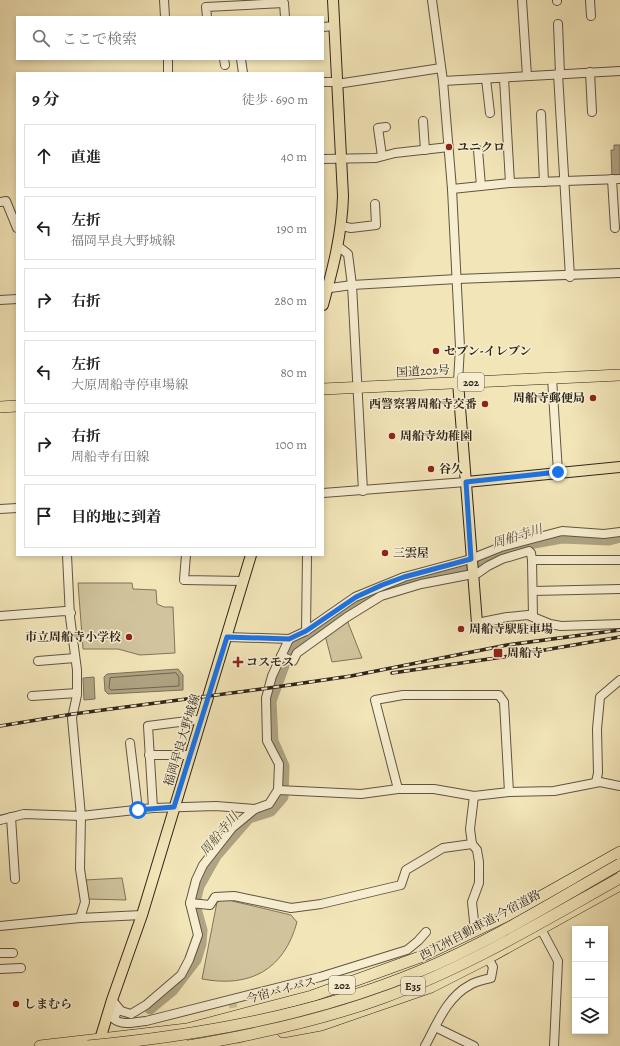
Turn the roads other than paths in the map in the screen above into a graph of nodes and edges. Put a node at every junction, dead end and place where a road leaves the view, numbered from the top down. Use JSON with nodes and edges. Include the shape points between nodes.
{"nodes":[{"id":1,"x":164,"y":0,"type":"edge"},
{"id":2,"x":333,"y":0,"type":"edge"},
{"id":3,"x":432,"y":0,"type":"edge"},
{"id":4,"x":522,"y":0,"type":"edge"},
{"id":5,"x":590,"y":0,"type":"edge"},
{"id":6,"x":165,"y":16,"type":"edge"},
{"id":7,"x":207,"y":16,"type":"edge"},
{"id":8,"x":285,"y":16,"type":"edge"},
{"id":9,"x":591,"y":16,"type":"dead end"},
{"id":10,"x":558,"y":24,"type":"dead end"},
{"id":11,"x":334,"y":26,"type":"junction"},
{"id":12,"x":324,"y":27,"type":"edge"},
{"id":13,"x":168,"y":60,"type":"edge"},
{"id":14,"x":241,"y":60,"type":"edge"},
{"id":15,"x":441,"y":68,"type":"junction"},
{"id":16,"x":620,"y":71,"type":"edge"},
{"id":17,"x":168,"y":72,"type":"edge"},
{"id":18,"x":242,"y":72,"type":"edge"},
{"id":19,"x":590,"y":72,"type":"junction"},
{"id":20,"x":559,"y":74,"type":"junction"},
{"id":21,"x":527,"y":76,"type":"junction"},
{"id":22,"x":504,"y":78,"type":"junction"},
{"id":23,"x":486,"y":79,"type":"junction"},
{"id":24,"x":443,"y":81,"type":"junction"},
{"id":25,"x":324,"y":82,"type":"edge"},
{"id":26,"x":337,"y":83,"type":"junction"},
{"id":27,"x":592,"y":112,"type":"dead end"},
{"id":28,"x":490,"y":113,"type":"dead end"},
{"id":29,"x":541,"y":114,"type":"dead end"},
{"id":30,"x":423,"y":121,"type":"dead end"},
{"id":31,"x":386,"y":127,"type":"dead end"},
{"id":32,"x":449,"y":147,"type":"junction"},
{"id":33,"x":425,"y":150,"type":"junction"},
{"id":34,"x":478,"y":150,"type":"dead end"},
{"id":35,"x":382,"y":156,"type":"junction"},
{"id":36,"x":324,"y":159,"type":"edge"},
{"id":37,"x":340,"y":159,"type":"junction"},
{"id":38,"x":616,"y":179,"type":"edge"},
{"id":39,"x":544,"y":182,"type":"junction"},
{"id":40,"x":564,"y":182,"type":"junction"},
{"id":41,"x":510,"y":184,"type":"junction"},
{"id":42,"x":481,"y":186,"type":"junction"},
{"id":43,"x":452,"y":189,"type":"junction"},
{"id":44,"x":0,"y":202,"type":"edge"},
{"id":45,"x":375,"y":204,"type":"dead end"},
{"id":46,"x":16,"y":206,"type":"edge"},
{"id":47,"x":8,"y":207,"type":"junction"},
{"id":48,"x":16,"y":226,"type":"edge"},
{"id":49,"x":342,"y":226,"type":"junction"},
{"id":50,"x":615,"y":228,"type":"dead end"},
{"id":51,"x":338,"y":247,"type":"junction"},
{"id":52,"x":620,"y":274,"type":"edge"},
{"id":53,"x":570,"y":276,"type":"junction"},
{"id":54,"x":458,"y":279,"type":"junction"},
{"id":55,"x":352,"y":285,"type":"junction"},
{"id":56,"x":325,"y":289,"type":"edge"},
{"id":57,"x":16,"y":299,"type":"edge"},
{"id":58,"x":0,"y":300,"type":"edge"},
{"id":59,"x":620,"y":375,"type":"edge"},
{"id":60,"x":552,"y":378,"type":"junction"},
{"id":61,"x":458,"y":382,"type":"junction"},
{"id":62,"x":357,"y":387,"type":"junction"},
{"id":63,"x":324,"y":389,"type":"edge"},
{"id":64,"x":16,"y":406,"type":"edge"},
{"id":65,"x":0,"y":407,"type":"edge"},
{"id":66,"x":620,"y":467,"type":"edge"},
{"id":67,"x":558,"y":472,"type":"junction"},
{"id":68,"x":466,"y":482,"type":"junction"},
{"id":69,"x":363,"y":491,"type":"junction"},
{"id":70,"x":324,"y":493,"type":"edge"},
{"id":71,"x":0,"y":508,"type":"edge"},
{"id":72,"x":16,"y":508,"type":"edge"},
{"id":73,"x":620,"y":532,"type":"edge"},
{"id":74,"x":66,"y":556,"type":"edge"},
{"id":75,"x":186,"y":556,"type":"edge"},
{"id":76,"x":251,"y":556,"type":"edge"},
{"id":77,"x":307,"y":556,"type":"edge"},
{"id":78,"x":532,"y":560,"type":"junction"},
{"id":79,"x":620,"y":560,"type":"edge"},
{"id":80,"x":471,"y":561,"type":"junction"},
{"id":81,"x":472,"y":574,"type":"junction"},
{"id":82,"x":243,"y":580,"type":"junction"},
{"id":83,"x":620,"y":589,"type":"edge"},
{"id":84,"x":533,"y":591,"type":"junction"},
{"id":85,"x":71,"y":612,"type":"junction"},
{"id":86,"x":0,"y":616,"type":"edge"},
{"id":87,"x":533,"y":617,"type":"junction"},
{"id":88,"x":477,"y":623,"type":"joint"},
{"id":89,"x":620,"y":624,"type":"edge"},
{"id":90,"x":306,"y":631,"type":"junction"},
{"id":91,"x":227,"y":637,"type":"junction"},
{"id":92,"x":289,"y":639,"type":"junction"},
{"id":93,"x":75,"y":658,"type":"junction"},
{"id":94,"x":285,"y":658,"type":"junction"},
{"id":95,"x":38,"y":661,"type":"dead end"},
{"id":96,"x":620,"y":680,"type":"edge"},
{"id":97,"x":77,"y":693,"type":"junction"},
{"id":98,"x":32,"y":696,"type":"dead end"},
{"id":99,"x":201,"y":721,"type":"junction"},
{"id":100,"x":130,"y":743,"type":"dead end"},
{"id":101,"x":149,"y":755,"type":"junction"},
{"id":102,"x":190,"y":755,"type":"junction"},
{"id":103,"x":596,"y":782,"type":"junction"},
{"id":104,"x":620,"y":786,"type":"edge"},
{"id":105,"x":398,"y":789,"type":"junction"},
{"id":106,"x":278,"y":790,"type":"junction"},
{"id":107,"x":509,"y":792,"type":"junction"},
{"id":108,"x":474,"y":796,"type":"junction"},
{"id":109,"x":174,"y":807,"type":"junction"},
{"id":110,"x":153,"y":808,"type":"junction"},
{"id":111,"x":254,"y":809,"type":"junction"},
{"id":112,"x":138,"y":810,"type":"junction"},
{"id":113,"x":81,"y":816,"type":"junction"},
{"id":114,"x":11,"y":817,"type":"junction"},
{"id":115,"x":0,"y":820,"type":"edge"},
{"id":116,"x":472,"y":844,"type":"junction"},
{"id":117,"x":620,"y":852,"type":"edge"},
{"id":118,"x":620,"y":864,"type":"edge"},
{"id":119,"x":15,"y":878,"type":"dead end"},
{"id":120,"x":620,"y":878,"type":"edge"},
{"id":121,"x":620,"y":885,"type":"edge"},
{"id":122,"x":190,"y":903,"type":"junction"},
{"id":123,"x":142,"y":915,"type":"junction"},
{"id":124,"x":80,"y":918,"type":"junction"},
{"id":125,"x":0,"y":926,"type":"edge"},
{"id":126,"x":541,"y":929,"type":"junction"},
{"id":127,"x":475,"y":931,"type":"junction"},
{"id":128,"x":426,"y":932,"type":"dead end"},
{"id":129,"x":0,"y":953,"type":"edge"},
{"id":130,"x":13,"y":953,"type":"dead end"},
{"id":131,"x":488,"y":958,"type":"junction"},
{"id":132,"x":21,"y":968,"type":"dead end"},
{"id":133,"x":0,"y":969,"type":"edge"},
{"id":134,"x":112,"y":1000,"type":"junction"},
{"id":135,"x":121,"y":1011,"type":"junction"},
{"id":136,"x":436,"y":1027,"type":"junction"},
{"id":137,"x":99,"y":1043,"type":"edge"},
{"id":138,"x":40,"y":1046,"type":"edge"},
{"id":139,"x":88,"y":1046,"type":"edge"},
{"id":140,"x":188,"y":1046,"type":"edge"},
{"id":141,"x":210,"y":1046,"type":"edge"},
{"id":142,"x":425,"y":1046,"type":"edge"},
{"id":143,"x":474,"y":1046,"type":"edge"},
{"id":144,"x":554,"y":1046,"type":"edge"}],
"edges":[{"from":1,"to":6,"type":"street"},
{"from":2,"to":11,"type":"main road"},
{"from":3,"to":15,"type":"street"},
{"from":4,"to":21,"type":"street"},
{"from":5,"to":9,"type":"street"},
{"from":7,"to":8,"type":"street","via":[[206,7],[284,3]]},
{"from":10,"to":20,"type":"street"},
{"from":11,"to":12,"type":"street"},
{"from":11,"to":26,"type":"main road"},
{"from":13,"to":17,"type":"street"},
{"from":14,"to":18,"type":"street"},
{"from":15,"to":24,"type":"street"},
{"from":15,"to":26,"type":"street"},
{"from":16,"to":19,"type":"street"},
{"from":19,"to":20,"type":"street"},
{"from":19,"to":27,"type":"street"},
{"from":20,"to":21,"type":"street"},
{"from":20,"to":40,"type":"street"},
{"from":21,"to":22,"type":"street"},
{"from":22,"to":23,"type":"street"},
{"from":22,"to":41,"type":"street"},
{"from":23,"to":24,"type":"street"},
{"from":23,"to":28,"type":"street"},
{"from":24,"to":32,"type":"street"},
{"from":25,"to":26,"type":"street"},
{"from":26,"to":37,"type":"main road"},
{"from":29,"to":39,"type":"street"},
{"from":30,"to":33,"type":"street"},
{"from":31,"to":35,"type":"street","via":[[378,128]]},
{"from":32,"to":33,"type":"street"},
{"from":32,"to":43,"type":"street"},
{"from":33,"to":35,"type":"street"},
{"from":34,"to":42,"type":"street"},
{"from":35,"to":37,"type":"street"},
{"from":36,"to":37,"type":"street"},
{"from":37,"to":49,"type":"main road"},
{"from":38,"to":40,"type":"street"},
{"from":38,"to":50,"type":"street"},
{"from":39,"to":40,"type":"street"},
{"from":39,"to":41,"type":"street"},
{"from":40,"to":53,"type":"street"},
{"from":41,"to":42,"type":"street"},
{"from":42,"to":43,"type":"street"},
{"from":43,"to":54,"type":"street"},
{"from":44,"to":47,"type":"street","via":[[6,201]]},
{"from":45,"to":49,"type":"street","via":[[376,225],[351,228]]},
{"from":46,"to":47,"type":"street"},
{"from":47,"to":48,"type":"street"},
{"from":49,"to":51,"type":"main road"},
{"from":51,"to":55,"type":"street","via":[[348,254]]},
{"from":51,"to":56,"type":"main road"},
{"from":52,"to":53,"type":"street"},
{"from":53,"to":54,"type":"street"},
{"from":54,"to":55,"type":"street"},
{"from":54,"to":61,"type":"street"},
{"from":55,"to":56,"type":"street"},
{"from":55,"to":62,"type":"street"},
{"from":57,"to":58,"type":"street"},
{"from":59,"to":60,"type":"highway","name":"国道202号","number":"202"},
{"from":60,"to":61,"type":"highway","name":"国道202号","number":"202"},
{"from":60,"to":67,"type":"street"},
{"from":61,"to":62,"type":"highway","name":"国道202号","number":"202"},
{"from":61,"to":68,"type":"main road"},
{"from":62,"to":63,"type":"highway","name":"国道202号","number":"202"},
{"from":62,"to":69,"type":"street"},
{"from":64,"to":65,"type":"highway"},
{"from":66,"to":67,"type":"main road"},
{"from":67,"to":68,"type":"main road"},
{"from":68,"to":69,"type":"street"},
{"from":68,"to":80,"type":"main road"},
{"from":69,"to":70,"type":"street"},
{"from":71,"to":72,"type":"street"},
{"from":73,"to":80,"type":"street","via":[[604,534],[562,531],[501,547]]},
{"from":74,"to":85,"type":"street"},
{"from":75,"to":82,"type":"street","via":[[184,580]]},
{"from":76,"to":82,"type":"main road","name":"福岡早良大野城線"},
{"from":77,"to":90,"type":"street"},
{"from":78,"to":79,"type":"street"},
{"from":78,"to":81,"type":"street","via":[[529,551],[523,552],[497,561]]},
{"from":78,"to":84,"type":"street"},
{"from":80,"to":81,"type":"main road"},
{"from":80,"to":90,"type":"street","via":[[382,585],[356,597]]},
{"from":81,"to":88,"type":"main road"},
{"from":81,"to":94,"type":"street","via":[[421,584],[381,596],[297,653],[293,661]]},
{"from":82,"to":91,"type":"main road","name":"福岡早良大野城線"},
{"from":83,"to":84,"type":"street"},
{"from":84,"to":87,"type":"street"},
{"from":85,"to":86,"type":"street"},
{"from":85,"to":93,"type":"street"},
{"from":87,"to":88,"type":"street","via":[[507,617]]},
{"from":87,"to":89,"type":"street","via":[[561,626]]},
{"from":90,"to":92,"type":"street"},
{"from":91,"to":92,"type":"street"},
{"from":91,"to":99,"type":"main road","name":"福岡早良大野城線"},
{"from":92,"to":94,"type":"street"},
{"from":93,"to":95,"type":"street"},
{"from":93,"to":97,"type":"street"},
{"from":94,"to":106,"type":"street","via":[[272,676],[266,698],[268,741],[280,770]]},
{"from":96,"to":103,"type":"street","via":[[600,696]]},
{"from":97,"to":98,"type":"street"},
{"from":97,"to":113,"type":"street","via":[[72,718]]},
{"from":99,"to":101,"type":"street","via":[[148,726]]},
{"from":99,"to":102,"type":"main road","name":"福岡早良大野城線"},
{"from":100,"to":112,"type":"street"},
{"from":101,"to":102,"type":"street"},
{"from":101,"to":110,"type":"street"},
{"from":102,"to":109,"type":"main road","name":"福岡早良大野城線"},
{"from":103,"to":104,"type":"street"},
{"from":103,"to":107,"type":"street","via":[[554,791]]},
{"from":105,"to":106,"type":"street","via":[[361,794]]},
{"from":105,"to":107,"type":"street","via":[[375,700],[403,695],[499,695],[504,702]]},
{"from":105,"to":108,"type":"street","via":[[434,790]]},
{"from":106,"to":111,"type":"street","via":[[270,804]]},
{"from":107,"to":108,"type":"street"},
{"from":108,"to":116,"type":"street","via":[[470,829]]},
{"from":109,"to":110,"type":"street"},
{"from":109,"to":111,"type":"street","via":[[216,806]]},
{"from":109,"to":123,"type":"main road","name":"福岡早良大野城線"},
{"from":110,"to":112,"type":"street"},
{"from":111,"to":122,"type":"street","via":[[232,828],[203,865]]},
{"from":112,"to":113,"type":"street"},
{"from":113,"to":114,"type":"street","via":[[24,814]]},
{"from":113,"to":124,"type":"street","via":[[80,869],[85,902]]},
{"from":114,"to":115,"type":"street"},
{"from":114,"to":119,"type":"street"},
{"from":116,"to":122,"type":"street","via":[[443,848],[406,870],[401,886],[321,904],[291,908],[234,896],[215,897],[210,905]]},
{"from":116,"to":127,"type":"street","via":[[477,850],[479,862],[479,883],[472,902]]},
{"from":117,"to":127,"type":"highway","name":"今宿バイパス","number":"202"},
{"from":118,"to":139,"type":"highway","name":"西九州自動車道;今宿道路","number":"E35","bridge":true,"via":[[467,949],[379,988],[230,1028]]},
{"from":120,"to":140,"type":"highway","name":"西九州自動車道;今宿道路","number":"E35","bridge":true,"via":[[472,959],[382,998],[335,1014],[272,1030]]},
{"from":121,"to":126,"type":"highway","number":"202"},
{"from":122,"to":135,"type":"street","via":[[198,935],[189,960],[180,975],[146,1005],[131,1014]]},
{"from":123,"to":124,"type":"street"},
{"from":123,"to":134,"type":"main road","name":"福岡早良大野城線"},
{"from":124,"to":125,"type":"street"},
{"from":126,"to":131,"type":"highway","number":"202"},
{"from":126,"to":144,"type":"street","via":[[558,961]]},
{"from":127,"to":137,"type":"highway","name":"今宿バイパス","number":"202","via":[[420,957],[312,996],[187,1028]]},
{"from":128,"to":135,"type":"street","via":[[407,950],[320,977],[146,1021],[117,1021],[115,1015],[117,1011]]},
{"from":129,"to":130,"type":"street"},
{"from":131,"to":136,"type":"street","via":[[493,967],[491,978],[474,983],[460,992],[441,1015]]},
{"from":131,"to":141,"type":"highway","number":"202","via":[[431,987],[321,1025]]},
{"from":132,"to":133,"type":"street"},
{"from":134,"to":135,"type":"street"},
{"from":134,"to":137,"type":"main road","name":"福岡早良大野城線"},
{"from":136,"to":142,"type":"street"},
{"from":136,"to":143,"type":"street"},
{"from":137,"to":138,"type":"highway","name":"今宿バイパス","number":"202"}]}
